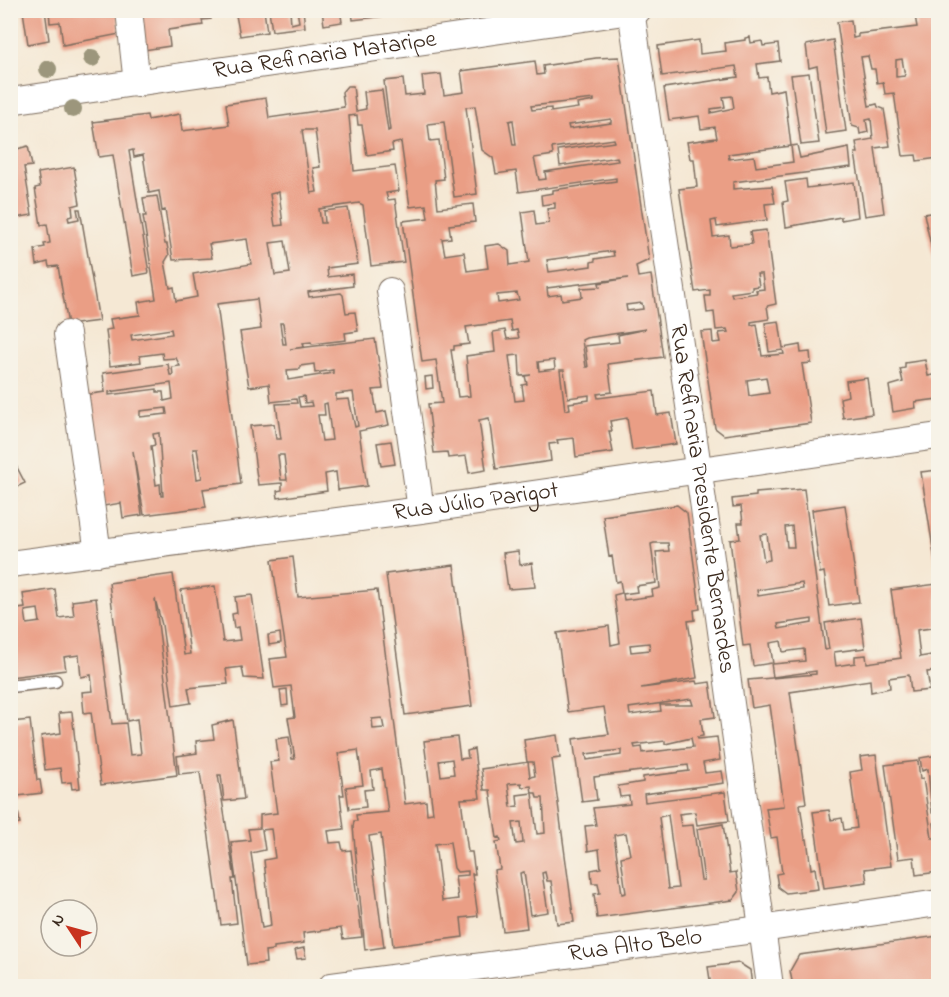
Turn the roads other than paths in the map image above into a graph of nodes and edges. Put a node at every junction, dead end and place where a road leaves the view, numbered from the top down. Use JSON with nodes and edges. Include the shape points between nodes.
{"nodes":[{"id":1,"x":129,"y":10,"type":"edge"},
{"id":2,"x":633,"y":11,"type":"edge"},
{"id":3,"x":137,"y":84,"type":"junction"},
{"id":4,"x":10,"y":101,"type":"edge"},
{"id":5,"x":390,"y":291,"type":"dead end"},
{"id":6,"x":67,"y":334,"type":"dead end"},
{"id":7,"x":939,"y":436,"type":"edge"},
{"id":8,"x":699,"y":471,"type":"junction"},
{"id":9,"x":421,"y":510,"type":"junction"},
{"id":10,"x":98,"y":553,"type":"junction"},
{"id":11,"x":10,"y":564,"type":"edge"},
{"id":12,"x":55,"y":681,"type":"dead end"},
{"id":13,"x":10,"y":686,"type":"edge"},
{"id":14,"x":939,"y":903,"type":"edge"},
{"id":15,"x":761,"y":929,"type":"junction"},
{"id":16,"x":332,"y":987,"type":"edge"},
{"id":17,"x":770,"y":987,"type":"edge"}],
"edges":[{"from":1,"to":3,"type":"street"},
{"from":2,"to":3,"type":"street","name":"Rua Refinaria Mataripe"},
{"from":2,"to":8,"type":"street","name":"Rua Refinaria Presidente Bernardes"},
{"from":3,"to":4,"type":"street","name":"Rua Refinaria Mataripe"},
{"from":5,"to":9,"type":"street"},
{"from":6,"to":10,"type":"street"},
{"from":7,"to":8,"type":"street","name":"Rua Júlio Parigot"},
{"from":8,"to":9,"type":"street","name":"Rua Júlio Parigot"},
{"from":8,"to":15,"type":"street","name":"Rua Refinaria Presidente Bernardes"},
{"from":9,"to":10,"type":"street","name":"Rua Júlio Parigot"},
{"from":10,"to":11,"type":"street","name":"Rua Júlio Parigot"},
{"from":12,"to":13,"type":"lane"},
{"from":14,"to":15,"type":"street","name":"Rua Alto Belo"},
{"from":15,"to":16,"type":"street","name":"Rua Alto Belo"},
{"from":15,"to":17,"type":"street","name":"Rua Refinaria Presidente Bernardes"}]}
